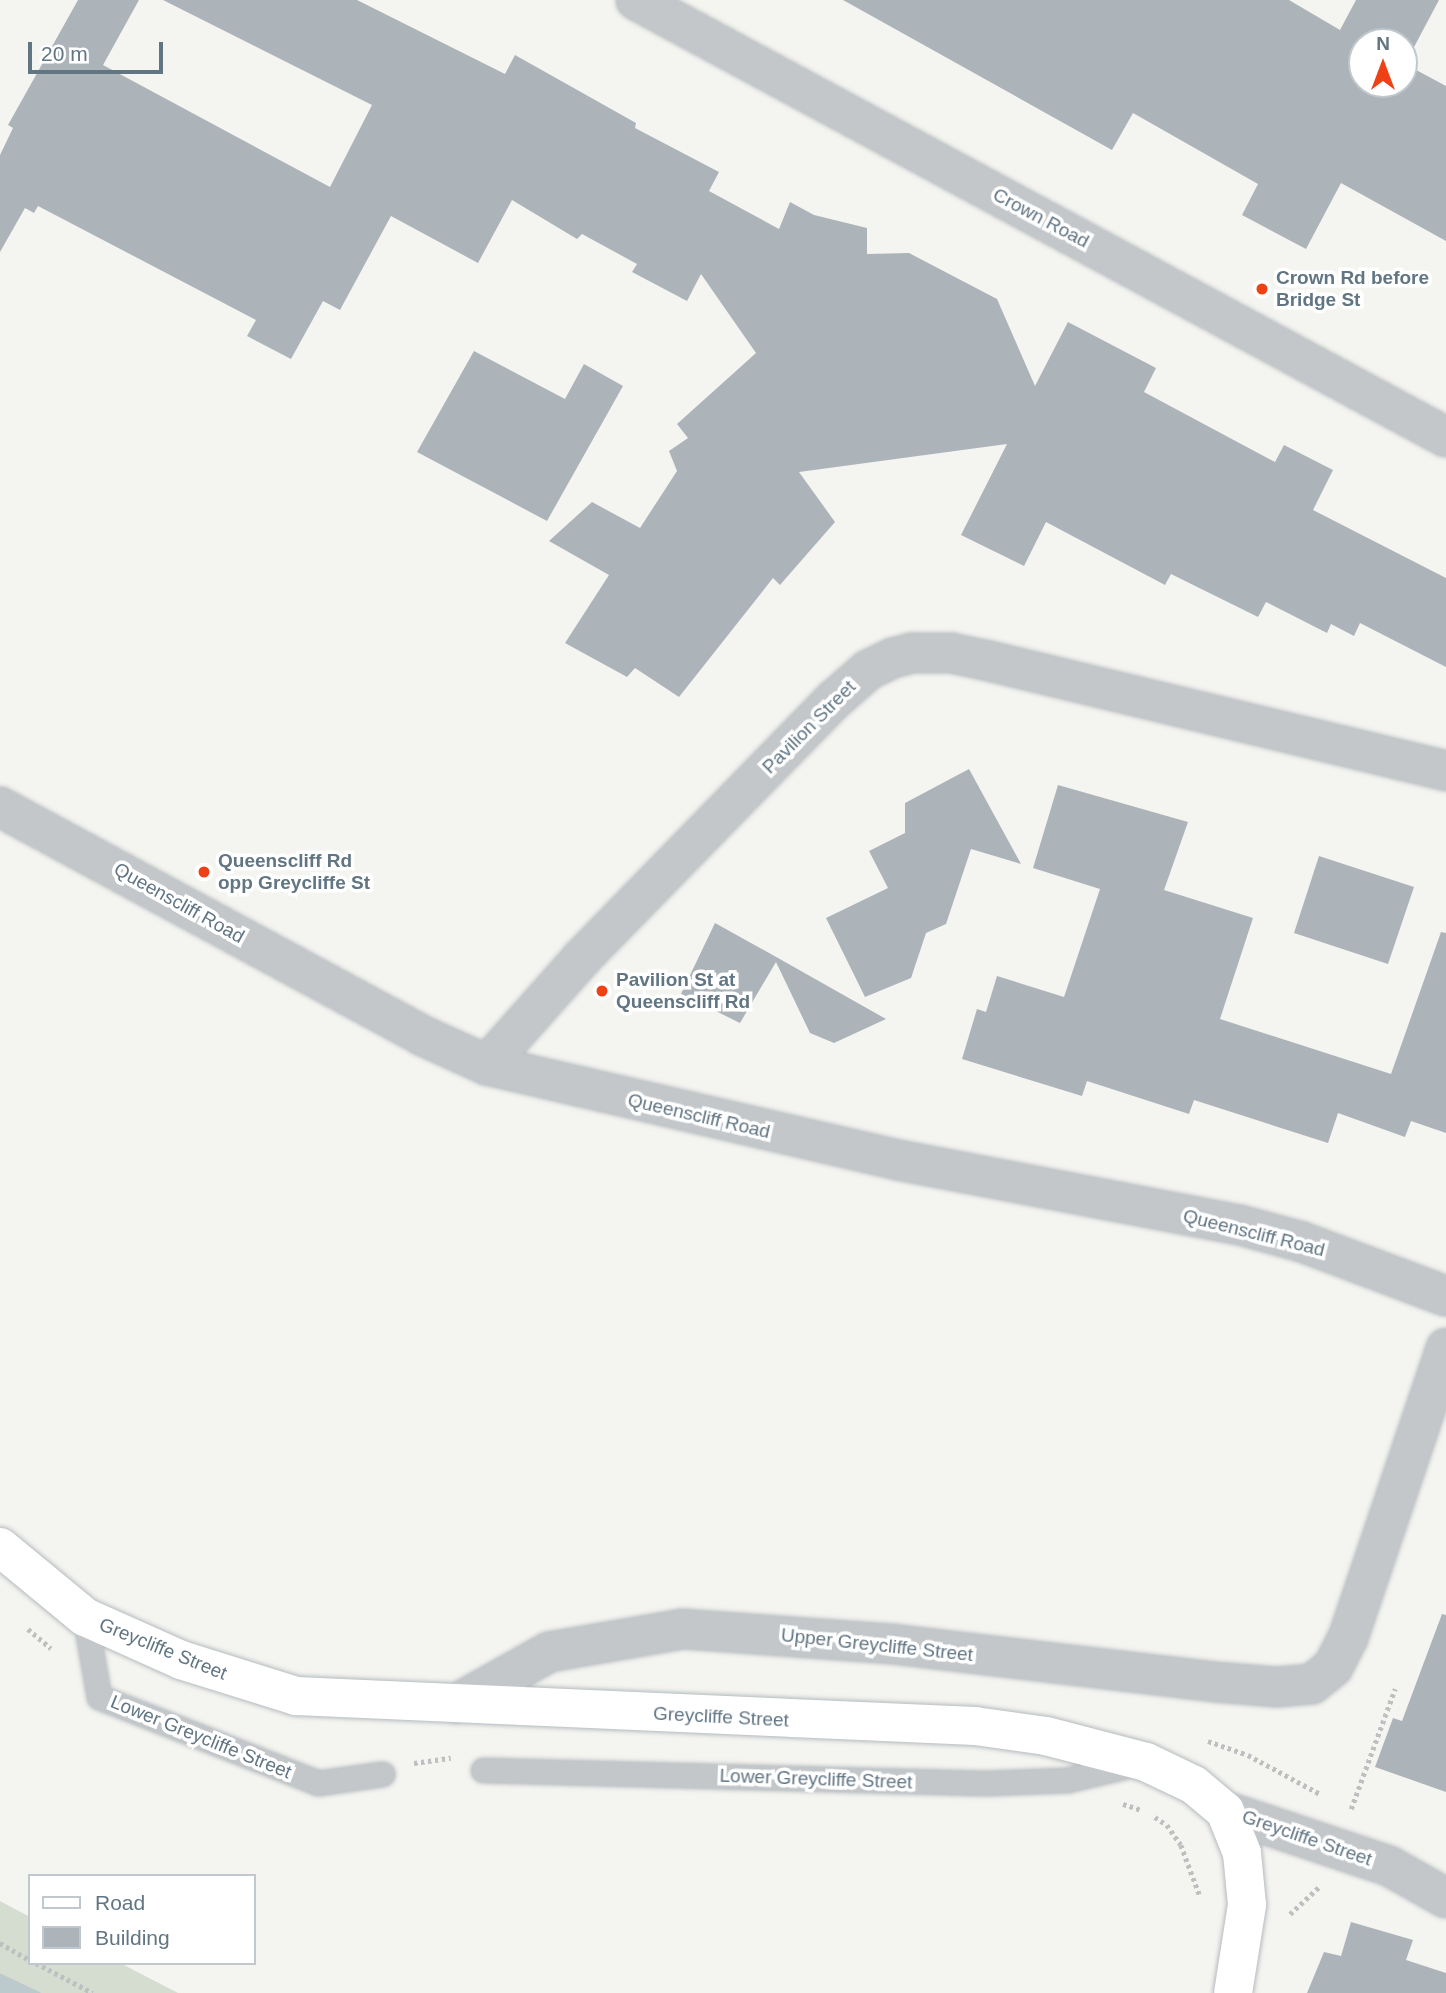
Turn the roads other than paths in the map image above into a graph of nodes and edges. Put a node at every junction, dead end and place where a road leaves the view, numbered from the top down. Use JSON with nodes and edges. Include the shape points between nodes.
{"nodes":[{"id":1,"x":636,"y":0,"type":"edge"},
{"id":2,"x":1446,"y":437,"type":"edge"},
{"id":3,"x":1446,"y":771,"type":"edge"},
{"id":4,"x":0,"y":807,"type":"edge"},
{"id":5,"x":487,"y":1065,"type":"junction"},
{"id":6,"x":1446,"y":1296,"type":"edge"},
{"id":7,"x":1446,"y":1348,"type":"edge"},
{"id":8,"x":4,"y":1555,"type":"edge"},
{"id":9,"x":85,"y":1617,"type":"junction"},
{"id":10,"x":456,"y":1704,"type":"junction"},
{"id":11,"x":1146,"y":1762,"type":"junction"},
{"id":12,"x":483,"y":1770,"type":"dead end"},
{"id":13,"x":382,"y":1774,"type":"dead end"},
{"id":14,"x":1225,"y":1811,"type":"junction"},
{"id":15,"x":1446,"y":1898,"type":"edge"},
{"id":16,"x":1233,"y":1993,"type":"edge"}],
"edges":[{"from":1,"to":2,"type":"street","name":"Crown Road"},
{"from":3,"to":5,"type":"street","name":"Pavilion Street","via":[[951,653],[893,658],[868,670],[834,700],[581,959]]},
{"from":4,"to":5,"type":"street","name":"Queenscliff Road","via":[[421,1035]]},
{"from":5,"to":6,"type":"street","name":"Queenscliff Road","via":[[898,1160],[1240,1225],[1302,1241]]},
{"from":7,"to":10,"type":"street","name":"Upper Greycliffe Street","via":[[1348,1638],[1333,1667],[1312,1684],[1277,1687],[1133,1675],[892,1644],[683,1629],[549,1652]]},
{"from":8,"to":9,"type":"main road","name":"Greycliffe Street"},
{"from":9,"to":10,"type":"main road","name":"Greycliffe Street","via":[[181,1660],[283,1693],[337,1701]]},
{"from":9,"to":13,"type":"lane","name":"Lower Greycliffe Street","via":[[99,1697],[318,1783]]},
{"from":10,"to":11,"type":"main road","name":"Greycliffe Street","via":[[975,1726],[1046,1736]]},
{"from":11,"to":12,"type":"lane","name":"Lower Greycliffe Street","via":[[1067,1780],[987,1783]]},
{"from":11,"to":14,"type":"main road","name":"Greycliffe Street","via":[[1195,1785]]},
{"from":14,"to":15,"type":"street","name":"Greycliffe Street","via":[[1389,1866]]},
{"from":14,"to":16,"type":"main road","via":[[1242,1853],[1247,1884]]}]}
